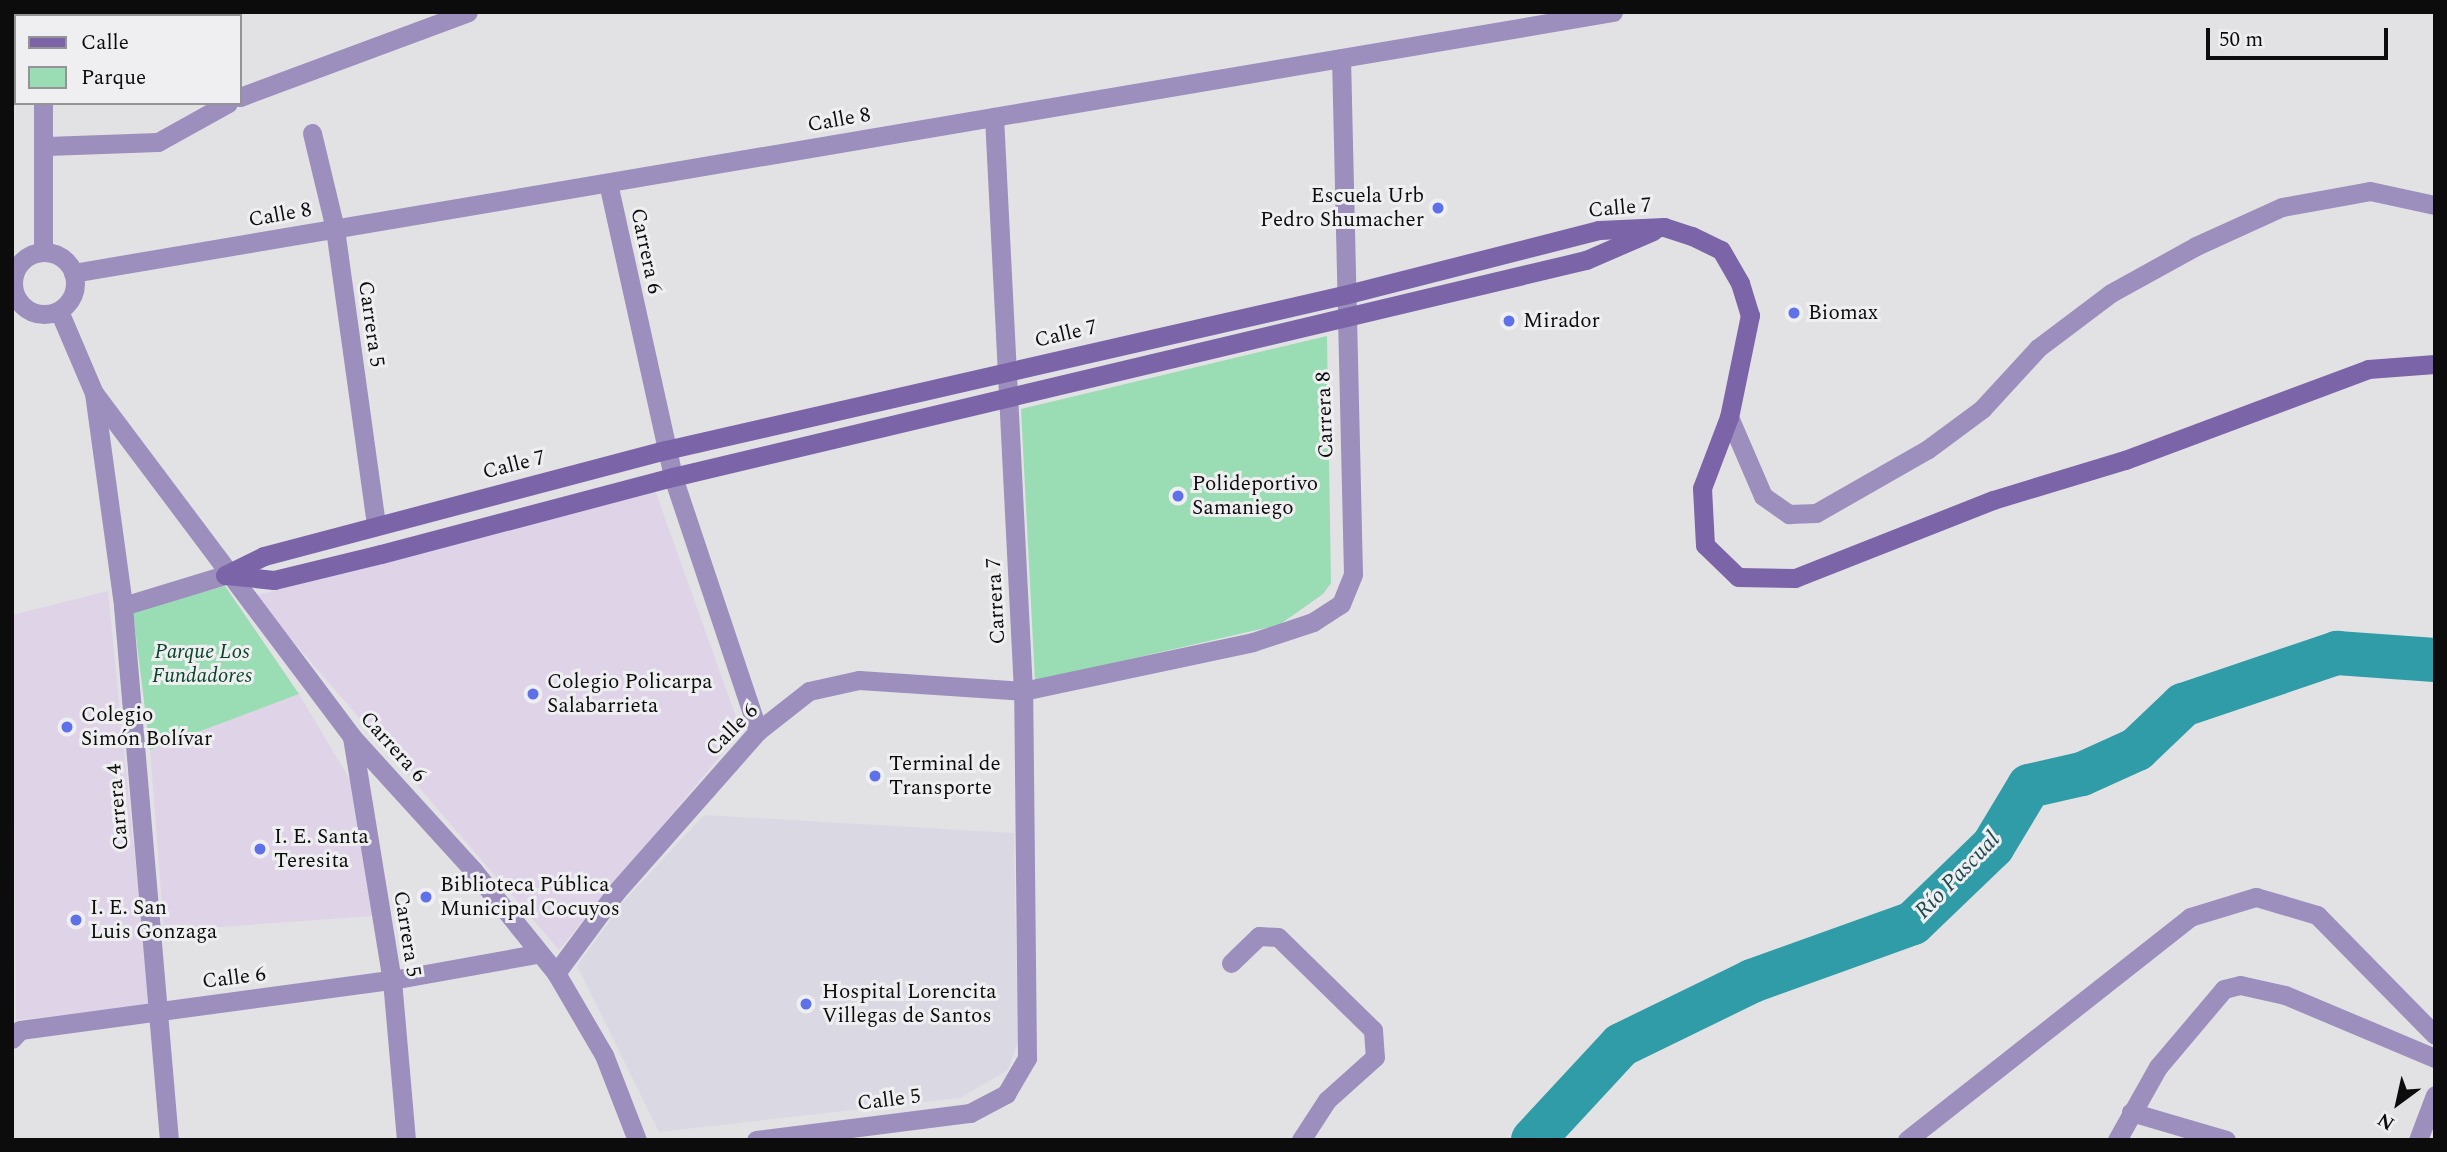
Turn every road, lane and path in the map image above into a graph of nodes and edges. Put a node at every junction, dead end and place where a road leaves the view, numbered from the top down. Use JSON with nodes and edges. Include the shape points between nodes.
{"nodes":[{"id":1,"x":468,"y":12,"type":"edge"},
{"id":2,"x":1613,"y":12,"type":"edge"},
{"id":3,"x":1341,"y":58,"type":"junction"},
{"id":4,"x":242,"y":96,"type":"edge"},
{"id":5,"x":43,"y":105,"type":"edge"},
{"id":6,"x":205,"y":108,"type":"edge"},
{"id":7,"x":995,"y":117,"type":"junction"},
{"id":8,"x":312,"y":132,"type":"dead end"},
{"id":9,"x":47,"y":146,"type":"junction"},
{"id":10,"x":608,"y":183,"type":"junction"},
{"id":11,"x":2435,"y":205,"type":"edge"},
{"id":12,"x":1664,"y":227,"type":"junction"},
{"id":13,"x":335,"y":229,"type":"junction"},
{"id":14,"x":43,"y":252,"type":"junction"},
{"id":15,"x":13,"y":268,"type":"edge"},
{"id":16,"x":73,"y":273,"type":"junction"},
{"id":17,"x":1344,"y":295,"type":"junction"},
{"id":18,"x":59,"y":311,"type":"junction"},
{"id":19,"x":1344,"y":320,"type":"junction"},
{"id":20,"x":2435,"y":364,"type":"edge"},
{"id":21,"x":1007,"y":370,"type":"junction"},
{"id":22,"x":94,"y":393,"type":"junction"},
{"id":23,"x":1009,"y":401,"type":"junction"},
{"id":24,"x":1729,"y":417,"type":"junction"},
{"id":25,"x":666,"y":450,"type":"junction"},
{"id":26,"x":673,"y":477,"type":"junction"},
{"id":27,"x":376,"y":524,"type":"junction"},
{"id":28,"x":225,"y":575,"type":"junction"},
{"id":29,"x":123,"y":606,"type":"junction"},
{"id":30,"x":1023,"y":691,"type":"junction"},
{"id":31,"x":758,"y":731,"type":"junction"},
{"id":32,"x":352,"y":737,"type":"junction"},
{"id":33,"x":537,"y":954,"type":"junction"},
{"id":34,"x":1231,"y":963,"type":"dead end"},
{"id":35,"x":556,"y":973,"type":"junction"},
{"id":36,"x":392,"y":981,"type":"junction"},
{"id":37,"x":159,"y":1010,"type":"junction"},
{"id":38,"x":16,"y":1035,"type":"edge"},
{"id":39,"x":2435,"y":1035,"type":"edge"},
{"id":40,"x":2435,"y":1058,"type":"edge"},
{"id":41,"x":1017,"y":1080,"type":"joint"},
{"id":42,"x":2435,"y":1094,"type":"edge"},
{"id":43,"x":2131,"y":1112,"type":"junction"},
{"id":44,"x":169,"y":1140,"type":"edge"},
{"id":45,"x":407,"y":1140,"type":"edge"},
{"id":46,"x":638,"y":1140,"type":"edge"},
{"id":47,"x":757,"y":1140,"type":"edge"},
{"id":48,"x":1301,"y":1140,"type":"edge"},
{"id":49,"x":1907,"y":1140,"type":"edge"},
{"id":50,"x":2117,"y":1140,"type":"edge"},
{"id":51,"x":2226,"y":1140,"type":"edge"},
{"id":52,"x":2418,"y":1140,"type":"edge"}],
"edges":[{"from":1,"to":4,"type":"street"},
{"from":2,"to":3,"type":"street","name":"Calle 8"},
{"from":3,"to":7,"type":"street","name":"Calle 8"},
{"from":3,"to":17,"type":"street","name":"Carrera 8"},
{"from":5,"to":9,"type":"street"},
{"from":6,"to":9,"type":"street","via":[[159,142]]},
{"from":7,"to":10,"type":"street","name":"Calle 8"},
{"from":7,"to":21,"type":"street","name":"Carrera 7"},
{"from":8,"to":13,"type":"street","name":"Carrera 5"},
{"from":9,"to":14,"type":"street"},
{"from":10,"to":13,"type":"street","name":"Calle 8"},
{"from":10,"to":25,"type":"street","name":"Carrera 6"},
{"from":11,"to":24,"type":"street","via":[[2357,194],[2283,207],[2196,246],[2111,293],[2038,348],[1982,409],[1928,449],[1816,513],[1789,514],[1763,496]]},
{"from":12,"to":17,"type":"main road","name":"Calle 7","via":[[1600,230]]},
{"from":12,"to":19,"type":"main road","name":"Calle 7","via":[[1586,260]]},
{"from":12,"to":24,"type":"main road","via":[[1721,250],[1740,283],[1750,315]]},
{"from":13,"to":16,"type":"street","name":"Calle 8"},
{"from":13,"to":27,"type":"street","name":"Carrera 5"},
{"from":14,"to":15,"type":"street"},
{"from":14,"to":16,"type":"street","via":[[60,257]]},
{"from":15,"to":18,"type":"street","via":[[19,303],[38,314]]},
{"from":16,"to":18,"type":"street","via":[[73,298]]},
{"from":17,"to":19,"type":"street","name":"Carrera 8"},
{"from":17,"to":21,"type":"main road","name":"Calle 7"},
{"from":18,"to":22,"type":"street","name":"Carrera 4"},
{"from":19,"to":23,"type":"main road","name":"Calle 7"},
{"from":19,"to":30,"type":"street","name":"Carrera 8","via":[[1353,574],[1341,604],[1313,622],[1253,642]]},
{"from":20,"to":24,"type":"main road","via":[[2368,369],[2125,460],[1993,500],[1795,578],[1738,578],[1705,545],[1702,488]]},
{"from":21,"to":23,"type":"street","name":"Carrera 7"},
{"from":21,"to":25,"type":"main road","name":"Calle 7"},
{"from":22,"to":28,"type":"street","name":"Carrera 6"},
{"from":22,"to":29,"type":"street","name":"Carrera 4"},
{"from":23,"to":26,"type":"main road","name":"Calle 7"},
{"from":23,"to":30,"type":"street","name":"Carrera 7"},
{"from":25,"to":26,"type":"street","name":"Carrera 6"},
{"from":25,"to":27,"type":"main road","name":"Calle 7"},
{"from":26,"to":28,"type":"main road","name":"Calle 7","via":[[274,580]]},
{"from":26,"to":31,"type":"street","name":"Carrera 6"},
{"from":27,"to":28,"type":"main road","name":"Calle 7","via":[[264,556]]},
{"from":28,"to":29,"type":"street","name":"Calle 7"},
{"from":28,"to":32,"type":"street","name":"Carrera 6"},
{"from":29,"to":37,"type":"street","name":"Carrera 4"},
{"from":30,"to":31,"type":"street","name":"Calle 6","via":[[859,680],[809,691]]},
{"from":30,"to":41,"type":"street","name":"Carrera 7","via":[[1031,1009],[1027,1059]]},
{"from":31,"to":35,"type":"street","name":"Calle 6","via":[[616,892]]},
{"from":32,"to":33,"type":"street","name":"Carrera 6","via":[[473,870]]},
{"from":32,"to":36,"type":"street","name":"Carrera 5"},
{"from":33,"to":35,"type":"street","name":"Carrera 6"},
{"from":33,"to":36,"type":"street","name":"Calle 6"},
{"from":34,"to":48,"type":"street","via":[[1259,936],[1278,937],[1373,1030],[1375,1057],[1327,1100]]},
{"from":35,"to":46,"type":"street","name":"Carrera 6","via":[[610,1067]]},
{"from":36,"to":37,"type":"street","name":"Calle 6"},
{"from":36,"to":45,"type":"street","name":"Carrera 5"},
{"from":37,"to":38,"type":"street","name":"Calle 6"},
{"from":37,"to":44,"type":"street","name":"Carrera 4"},
{"from":39,"to":49,"type":"street","via":[[2317,915],[2256,897],[2190,917]]},
{"from":40,"to":43,"type":"street","via":[[2285,995],[2240,985],[2224,989],[2196,1017]]},
{"from":41,"to":47,"type":"street","name":"Calle 5","via":[[970,1113]]},
{"from":42,"to":52,"type":"street"},
{"from":43,"to":50,"type":"street"},
{"from":43,"to":51,"type":"street"}]}
